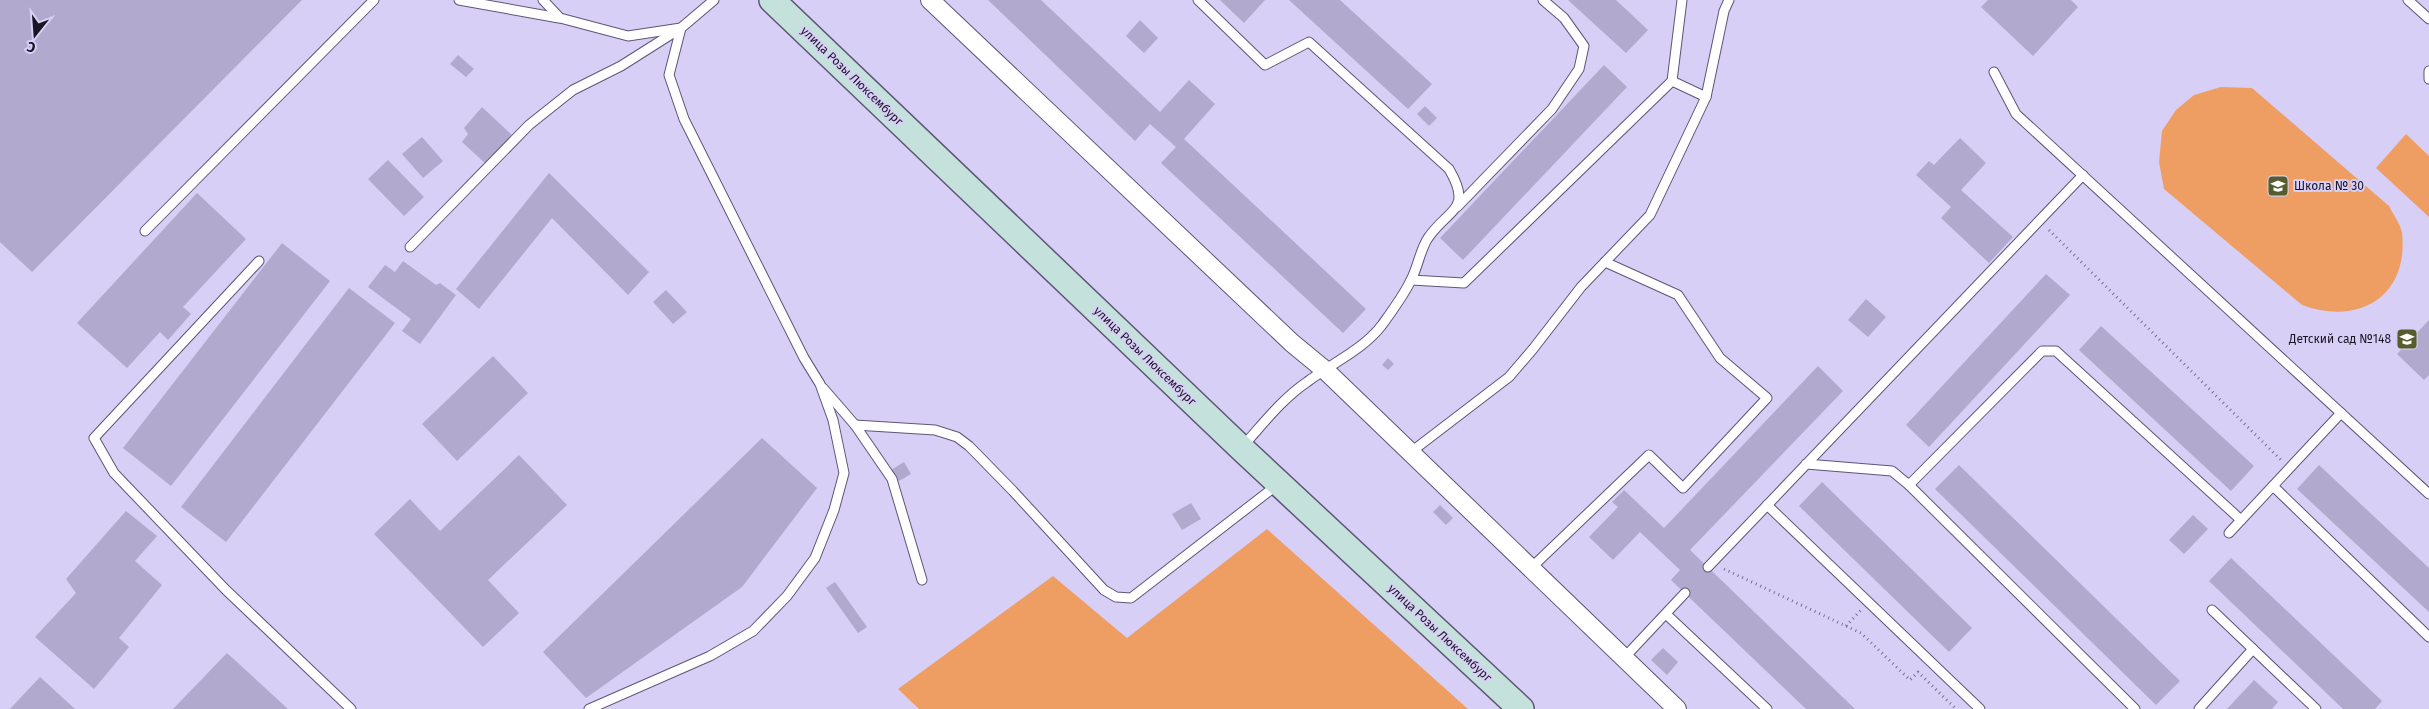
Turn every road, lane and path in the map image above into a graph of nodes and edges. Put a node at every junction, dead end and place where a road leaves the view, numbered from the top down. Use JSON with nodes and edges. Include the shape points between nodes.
{"nodes":[{"id":1,"x":374,"y":0,"type":"edge"},
{"id":2,"x":459,"y":0,"type":"edge"},
{"id":3,"x":542,"y":0,"type":"edge"},
{"id":4,"x":714,"y":0,"type":"edge"},
{"id":5,"x":772,"y":0,"type":"edge"},
{"id":6,"x":930,"y":0,"type":"edge"},
{"id":7,"x":1198,"y":0,"type":"edge"},
{"id":8,"x":1544,"y":0,"type":"edge"},
{"id":9,"x":1682,"y":0,"type":"edge"},
{"id":10,"x":1729,"y":0,"type":"edge"},
{"id":11,"x":2408,"y":0,"type":"edge"},
{"id":12,"x":560,"y":18,"type":"junction"},
{"id":13,"x":2429,"y":19,"type":"edge"},
{"id":14,"x":682,"y":28,"type":"junction"},
{"id":15,"x":2429,"y":71,"type":"edge"},
{"id":16,"x":1994,"y":72,"type":"dead end"},
{"id":17,"x":2429,"y":79,"type":"edge"},
{"id":18,"x":1672,"y":81,"type":"junction"},
{"id":19,"x":1706,"y":97,"type":"junction"},
{"id":20,"x":2083,"y":174,"type":"junction"},
{"id":21,"x":1457,"y":207,"type":"junction"},
{"id":22,"x":2039,"y":220,"type":"junction"},
{"id":23,"x":145,"y":231,"type":"dead end"},
{"id":24,"x":410,"y":248,"type":"dead end"},
{"id":25,"x":259,"y":261,"type":"dead end"},
{"id":26,"x":1605,"y":262,"type":"junction"},
{"id":27,"x":1411,"y":280,"type":"junction"},
{"id":28,"x":1326,"y":370,"type":"junction"},
{"id":29,"x":820,"y":384,"type":"junction"},
{"id":30,"x":2342,"y":413,"type":"junction"},
{"id":31,"x":855,"y":425,"type":"junction"},
{"id":32,"x":1241,"y":448,"type":"junction"},
{"id":33,"x":1411,"y":452,"type":"junction"},
{"id":34,"x":1806,"y":464,"type":"junction"},
{"id":35,"x":2289,"y":469,"type":"junction"},
{"id":36,"x":1280,"y":484,"type":"junction"},
{"id":37,"x":1909,"y":484,"type":"junction"},
{"id":38,"x":2273,"y":486,"type":"junction"},
{"id":39,"x":2429,"y":494,"type":"edge"},
{"id":40,"x":1767,"y":505,"type":"junction"},
{"id":41,"x":2241,"y":520,"type":"junction"},
{"id":42,"x":2229,"y":533,"type":"dead end"},
{"id":43,"x":1710,"y":565,"type":"joint"},
{"id":44,"x":1530,"y":569,"type":"junction"},
{"id":45,"x":922,"y":580,"type":"dead end"},
{"id":46,"x":1685,"y":593,"type":"dead end"},
{"id":47,"x":1868,"y":602,"type":"junction"},
{"id":48,"x":2212,"y":610,"type":"dead end"},
{"id":49,"x":1666,"y":614,"type":"junction"},
{"id":50,"x":1846,"y":626,"type":"junction"},
{"id":51,"x":2429,"y":637,"type":"edge"},
{"id":52,"x":2253,"y":649,"type":"junction"},
{"id":53,"x":1624,"y":658,"type":"junction"},
{"id":54,"x":1668,"y":706,"type":"edge"},
{"id":55,"x":351,"y":709,"type":"edge"},
{"id":56,"x":589,"y":709,"type":"edge"},
{"id":57,"x":1521,"y":709,"type":"edge"},
{"id":58,"x":1767,"y":709,"type":"edge"},
{"id":59,"x":1956,"y":709,"type":"edge"},
{"id":60,"x":1980,"y":709,"type":"edge"},
{"id":61,"x":2135,"y":709,"type":"edge"},
{"id":62,"x":2199,"y":709,"type":"edge"},
{"id":63,"x":2316,"y":709,"type":"edge"}],
"edges":[{"from":1,"to":23,"type":"lane"},
{"from":2,"to":12,"type":"lane"},
{"from":3,"to":12,"type":"lane"},
{"from":4,"to":14,"type":"lane"},
{"from":5,"to":32,"type":"main road","name":"улица Розы Люксембург"},
{"from":6,"to":28,"type":"street","via":[[1292,343]]},
{"from":7,"to":21,"type":"lane","via":[[1265,65],[1309,42],[1449,169],[1460,194]]},
{"from":8,"to":21,"type":"lane","via":[[1564,18],[1584,46],[1579,69],[1552,109]]},
{"from":9,"to":18,"type":"lane"},
{"from":10,"to":19,"type":"lane","via":[[1724,10]]},
{"from":11,"to":13,"type":"lane"},
{"from":12,"to":14,"type":"lane","via":[[628,36]]},
{"from":14,"to":24,"type":"lane","via":[[621,66],[573,90],[529,125]]},
{"from":14,"to":29,"type":"lane","via":[[670,75],[684,119]]},
{"from":15,"to":17,"type":"lane"},
{"from":16,"to":20,"type":"lane","via":[[2016,114]]},
{"from":18,"to":19,"type":"lane"},
{"from":18,"to":27,"type":"lane","via":[[1464,283]]},
{"from":19,"to":26,"type":"lane","via":[[1650,214]]},
{"from":20,"to":22,"type":"lane"},
{"from":20,"to":30,"type":"lane"},
{"from":21,"to":27,"type":"lane","via":[[1428,239]]},
{"from":22,"to":34,"type":"lane"},
{"from":22,"to":35,"type":"path"},
{"from":25,"to":55,"type":"lane","via":[[94,438],[114,473],[226,590]]},
{"from":26,"to":33,"type":"lane","via":[[1509,377]]},
{"from":26,"to":44,"type":"lane","via":[[1678,295],[1720,358],[1767,398],[1682,488],[1649,455]]},
{"from":27,"to":28,"type":"lane","via":[[1382,326],[1360,347]]},
{"from":28,"to":32,"type":"lane","via":[[1280,405]]},
{"from":28,"to":33,"type":"street"},
{"from":29,"to":31,"type":"lane"},
{"from":29,"to":56,"type":"lane","via":[[833,420],[844,473],[815,558],[787,596],[753,631],[710,656]]},
{"from":30,"to":35,"type":"lane"},
{"from":30,"to":39,"type":"lane"},
{"from":31,"to":36,"type":"lane","via":[[935,430],[957,437],[1084,570],[1116,597],[1131,598]]},
{"from":31,"to":45,"type":"lane","via":[[892,479]]},
{"from":32,"to":36,"type":"main road","name":"улица Розы Люксембург"},
{"from":33,"to":44,"type":"street"},
{"from":34,"to":37,"type":"lane","via":[[1892,471]]},
{"from":34,"to":40,"type":"lane"},
{"from":35,"to":38,"type":"lane"},
{"from":36,"to":57,"type":"main road","name":"улица Розы Люксембург"},
{"from":37,"to":41,"type":"lane","via":[[2042,351],[2056,352]]},
{"from":37,"to":61,"type":"lane"},
{"from":38,"to":41,"type":"lane"},
{"from":38,"to":51,"type":"lane"},
{"from":40,"to":43,"type":"lane"},
{"from":40,"to":47,"type":"lane"},
{"from":41,"to":42,"type":"lane"},
{"from":43,"to":50,"type":"path"},
{"from":44,"to":53,"type":"street"},
{"from":46,"to":49,"type":"lane"},
{"from":47,"to":50,"type":"path"},
{"from":47,"to":60,"type":"lane"},
{"from":48,"to":52,"type":"lane"},
{"from":49,"to":53,"type":"lane"},
{"from":49,"to":58,"type":"lane"},
{"from":50,"to":59,"type":"path","via":[[1861,633],[1910,680],[1918,672]]},
{"from":52,"to":62,"type":"lane"},
{"from":52,"to":63,"type":"lane"},
{"from":53,"to":54,"type":"street"}]}
